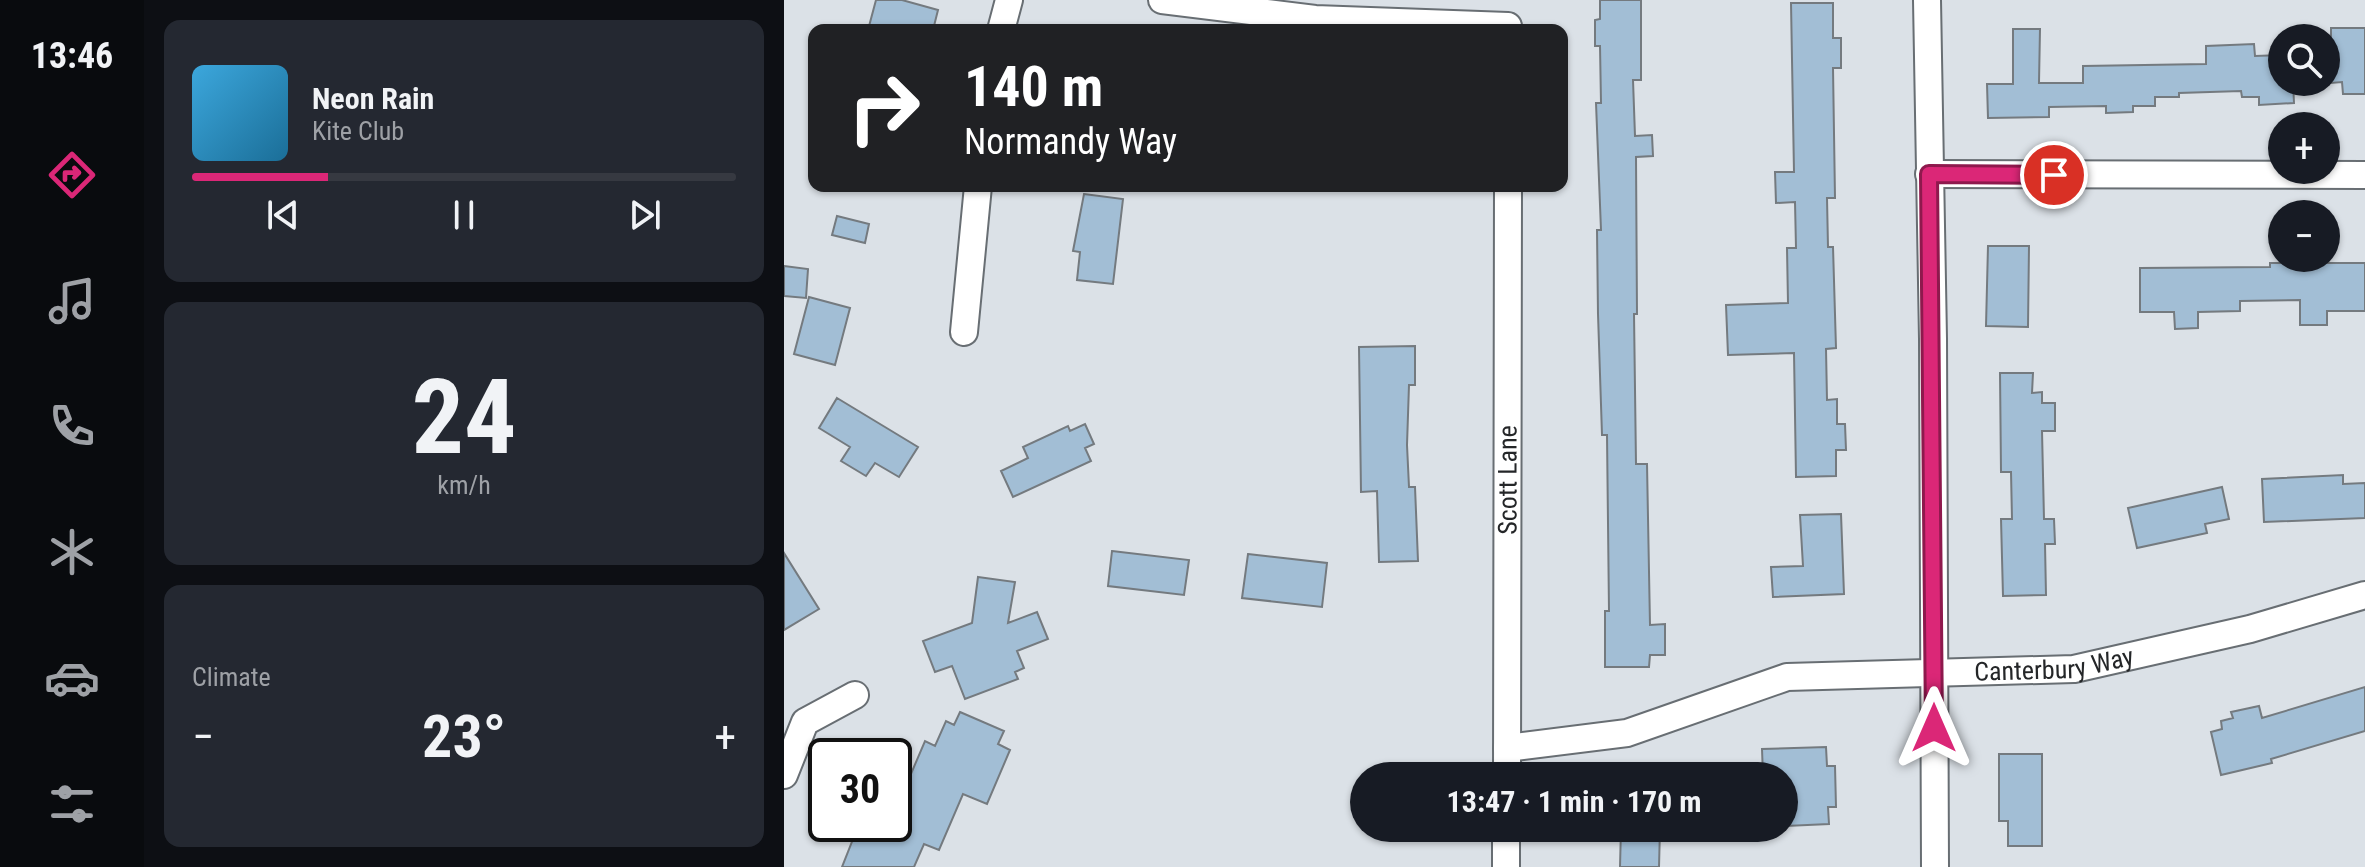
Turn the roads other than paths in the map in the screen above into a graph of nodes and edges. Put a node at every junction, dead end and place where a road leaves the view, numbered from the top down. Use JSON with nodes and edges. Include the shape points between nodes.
{"nodes":[{"id":1,"x":1009,"y":0,"type":"edge"},
{"id":2,"x":1162,"y":0,"type":"edge"},
{"id":3,"x":1927,"y":0,"type":"edge"},
{"id":4,"x":1508,"y":19,"type":"edge"},
{"id":5,"x":1003,"y":24,"type":"edge"},
{"id":6,"x":1929,"y":174,"type":"junction"},
{"id":7,"x":2365,"y":175,"type":"edge"},
{"id":8,"x":977,"y":192,"type":"edge"},
{"id":9,"x":1508,"y":192,"type":"edge"},
{"id":10,"x":964,"y":332,"type":"dead end"},
{"id":11,"x":2365,"y":595,"type":"edge"},
{"id":12,"x":1934,"y":673,"type":"junction"},
{"id":13,"x":855,"y":695,"type":"dead end"},
{"id":14,"x":1507,"y":748,"type":"junction"},
{"id":15,"x":1507,"y":762,"type":"edge"},
{"id":16,"x":784,"y":775,"type":"edge"},
{"id":17,"x":1506,"y":842,"type":"edge"},
{"id":18,"x":1506,"y":867,"type":"edge"},
{"id":19,"x":1935,"y":867,"type":"edge"}],
"edges":[{"from":1,"to":5,"type":"street"},
{"from":2,"to":4,"type":"street","via":[[1315,19]]},
{"from":3,"to":6,"type":"street"},
{"from":6,"to":7,"type":"street"},
{"from":6,"to":12,"type":"street"},
{"from":8,"to":10,"type":"street"},
{"from":9,"to":14,"type":"street","name":"Scott Lane"},
{"from":11,"to":12,"type":"street","name":"Canterbury Way","via":[[2250,629],[2074,669]]},
{"from":12,"to":14,"type":"street","name":"Canterbury Way","via":[[1787,677],[1627,733]]},
{"from":12,"to":19,"type":"street"},
{"from":13,"to":16,"type":"street","via":[[805,722]]},
{"from":14,"to":15,"type":"street","name":"Scott Lane"},
{"from":17,"to":18,"type":"street"}]}
